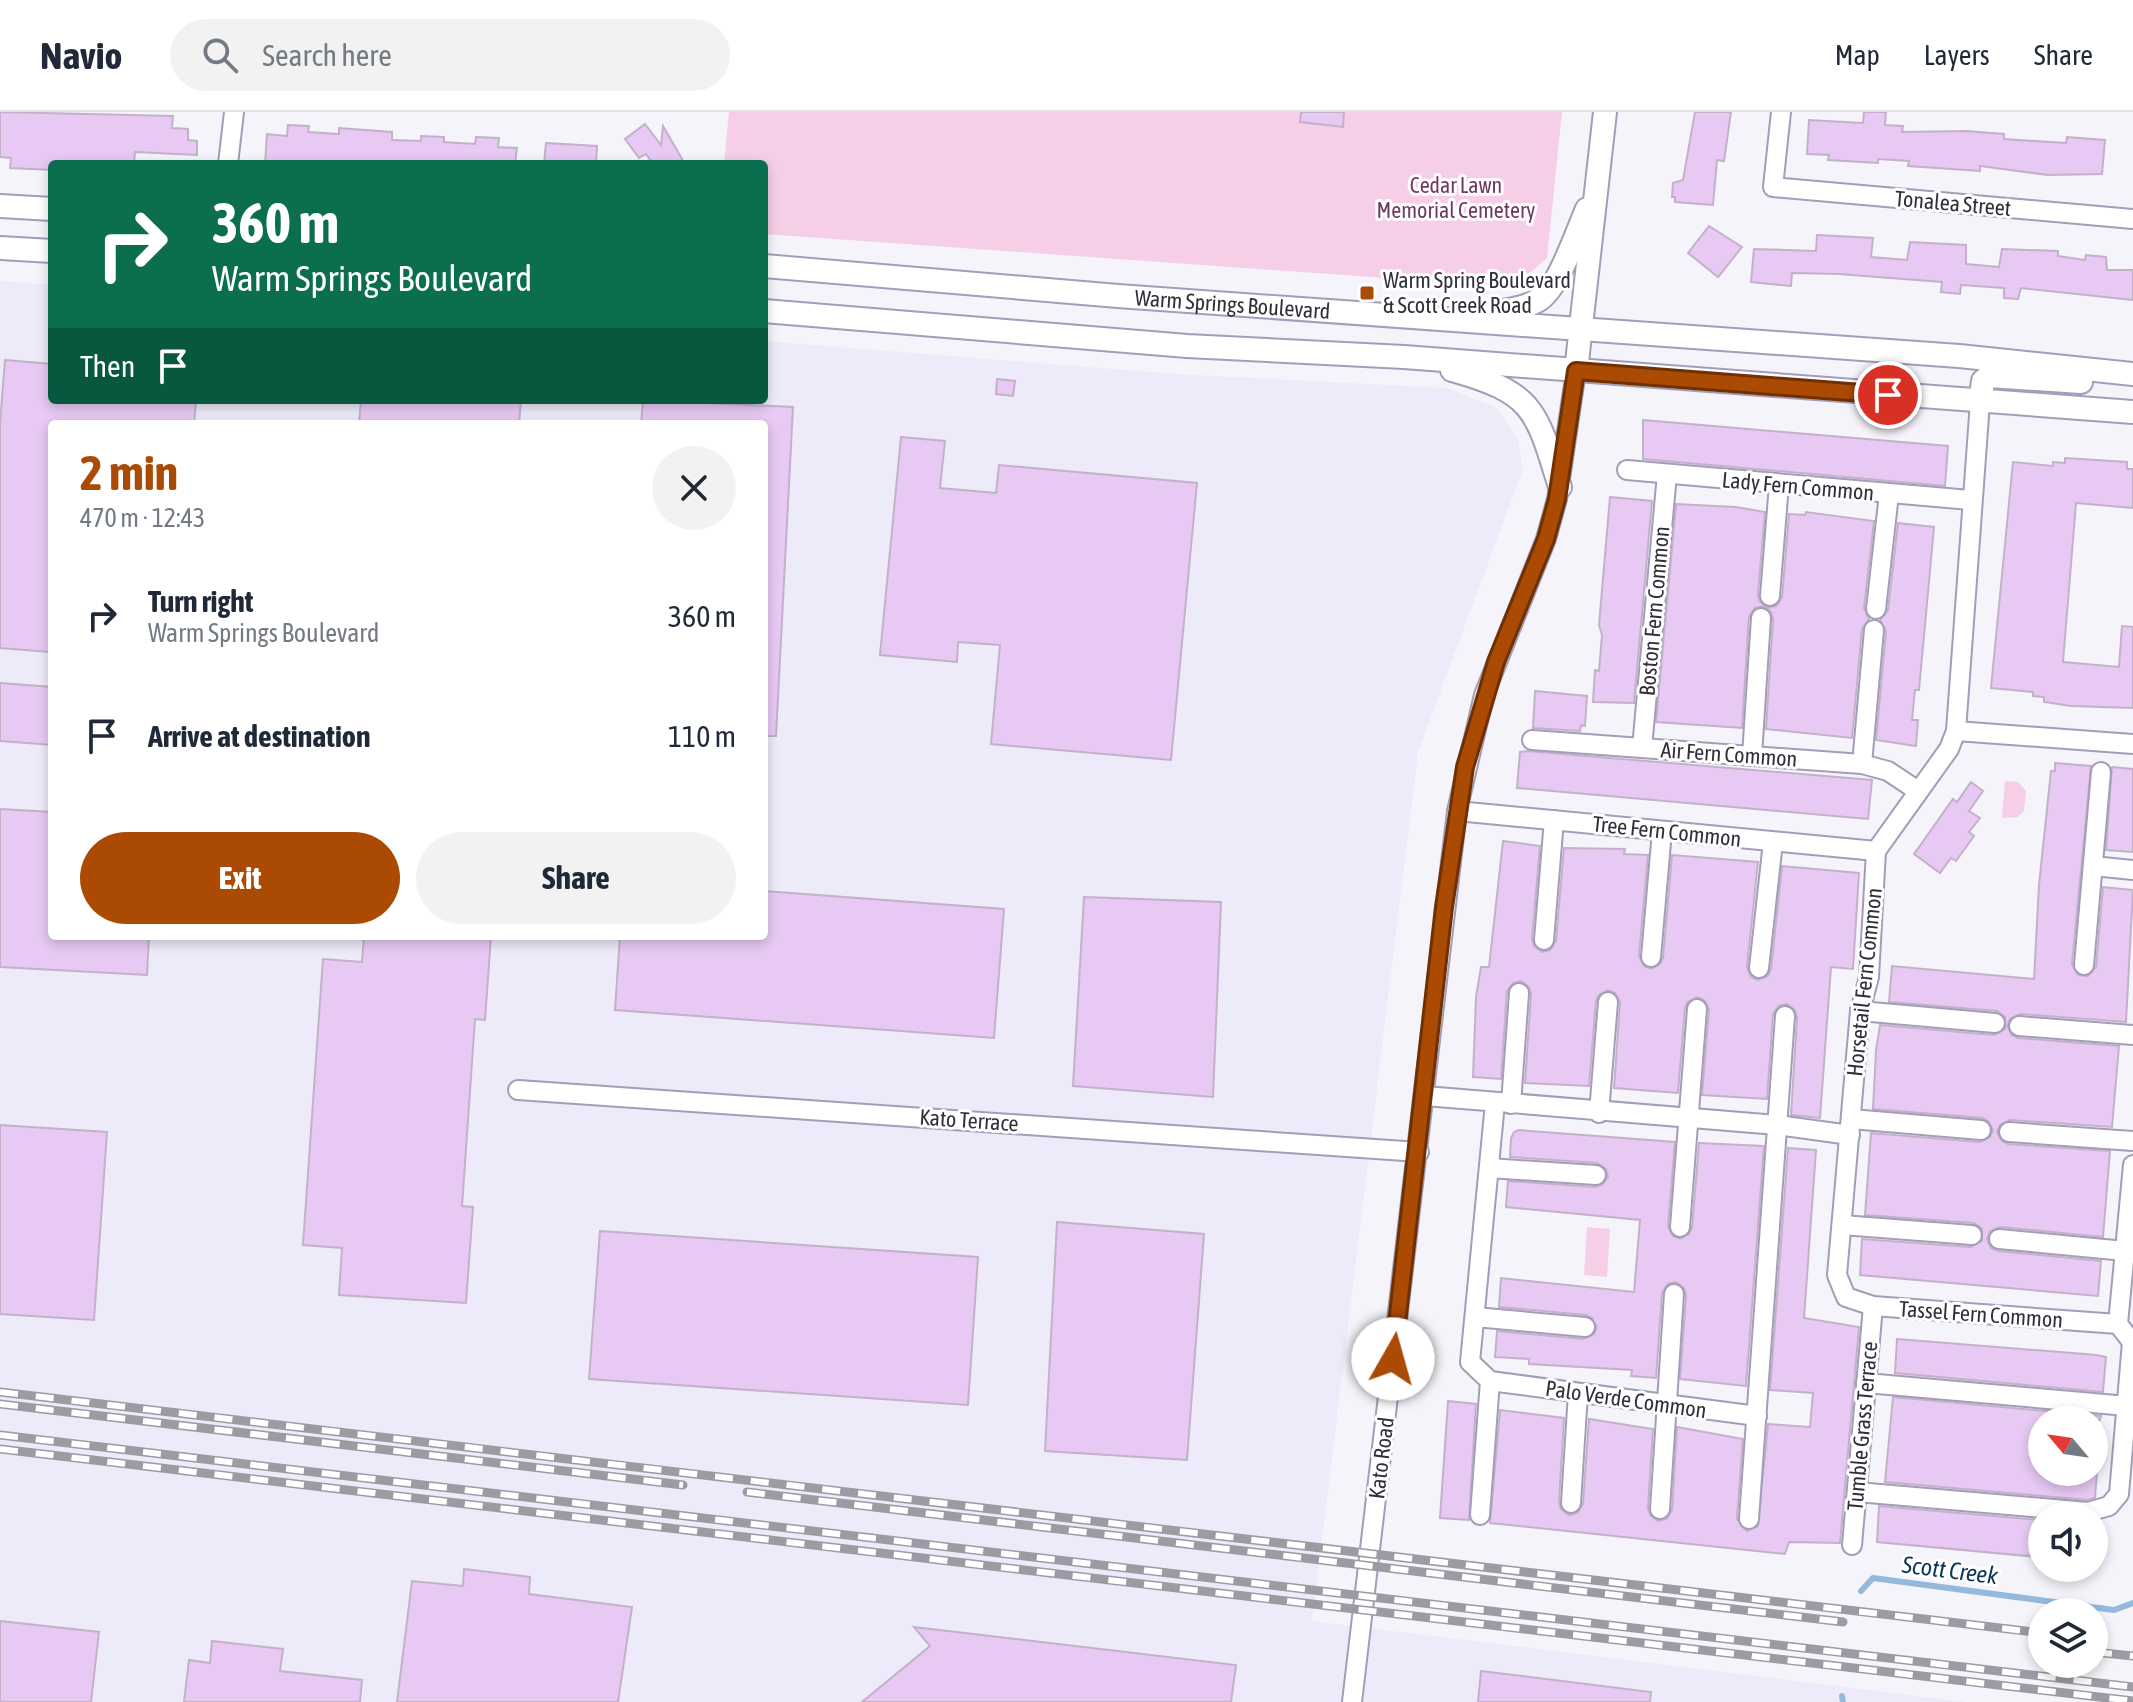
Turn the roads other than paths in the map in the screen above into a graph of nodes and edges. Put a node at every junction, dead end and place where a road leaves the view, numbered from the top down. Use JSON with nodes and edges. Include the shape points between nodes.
{"nodes":[{"id":1,"x":234,"y":112,"type":"edge"},
{"id":2,"x":1605,"y":112,"type":"edge"},
{"id":3,"x":1781,"y":112,"type":"edge"},
{"id":4,"x":228,"y":160,"type":"edge"},
{"id":5,"x":1596,"y":190,"type":"junction"},
{"id":6,"x":0,"y":206,"type":"edge"},
{"id":7,"x":48,"y":209,"type":"edge"},
{"id":8,"x":2133,"y":219,"type":"edge"},
{"id":9,"x":0,"y":248,"type":"edge"},
{"id":10,"x":48,"y":251,"type":"edge"},
{"id":11,"x":768,"y":266,"type":"edge"},
{"id":12,"x":768,"y":311,"type":"edge"},
{"id":13,"x":1455,"y":319,"type":"junction"},
{"id":14,"x":1581,"y":328,"type":"junction"},
{"id":15,"x":1404,"y":357,"type":"junction"},
{"id":16,"x":1576,"y":371,"type":"junction"},
{"id":17,"x":2133,"y":375,"type":"edge"},
{"id":18,"x":1980,"y":402,"type":"junction"},
{"id":19,"x":2133,"y":412,"type":"edge"},
{"id":20,"x":1627,"y":470,"type":"dead end"},
{"id":21,"x":1667,"y":474,"type":"junction"},
{"id":22,"x":1779,"y":484,"type":"junction"},
{"id":23,"x":1560,"y":487,"type":"junction"},
{"id":24,"x":1889,"y":494,"type":"junction"},
{"id":25,"x":1970,"y":500,"type":"junction"},
{"id":26,"x":1770,"y":596,"type":"dead end"},
{"id":27,"x":1876,"y":609,"type":"dead end"},
{"id":28,"x":1761,"y":618,"type":"dead end"},
{"id":29,"x":1874,"y":630,"type":"dead end"},
{"id":30,"x":1956,"y":731,"type":"junction"},
{"id":31,"x":1532,"y":740,"type":"dead end"},
{"id":32,"x":2133,"y":744,"type":"edge"},
{"id":33,"x":1642,"y":748,"type":"junction"},
{"id":34,"x":1752,"y":756,"type":"junction"},
{"id":35,"x":1862,"y":764,"type":"junction"},
{"id":36,"x":2101,"y":772,"type":"dead end"},
{"id":37,"x":1918,"y":791,"type":"junction"},
{"id":38,"x":1457,"y":811,"type":"junction"},
{"id":39,"x":1554,"y":820,"type":"junction"},
{"id":40,"x":1662,"y":831,"type":"junction"},
{"id":41,"x":1773,"y":842,"type":"junction"},
{"id":42,"x":1876,"y":851,"type":"junction"},
{"id":43,"x":2093,"y":866,"type":"junction"},
{"id":44,"x":2133,"y":870,"type":"edge"},
{"id":45,"x":1544,"y":940,"type":"dead end"},
{"id":46,"x":1651,"y":957,"type":"dead end"},
{"id":47,"x":2084,"y":965,"type":"dead end"},
{"id":48,"x":1759,"y":968,"type":"dead end"},
{"id":49,"x":1519,"y":993,"type":"dead end"},
{"id":50,"x":1608,"y":1002,"type":"dead end"},
{"id":51,"x":1697,"y":1009,"type":"dead end"},
{"id":52,"x":1860,"y":1011,"type":"junction"},
{"id":53,"x":1785,"y":1016,"type":"dead end"},
{"id":54,"x":1995,"y":1023,"type":"dead end"},
{"id":55,"x":2019,"y":1026,"type":"dead end"},
{"id":56,"x":2133,"y":1035,"type":"edge"},
{"id":57,"x":518,"y":1090,"type":"dead end"},
{"id":58,"x":1425,"y":1096,"type":"junction"},
{"id":59,"x":1503,"y":1104,"type":"junction"},
{"id":60,"x":1599,"y":1113,"type":"junction"},
{"id":61,"x":1688,"y":1120,"type":"junction"},
{"id":62,"x":1777,"y":1125,"type":"junction"},
{"id":63,"x":1850,"y":1127,"type":"junction"},
{"id":64,"x":1981,"y":1130,"type":"dead end"},
{"id":65,"x":2009,"y":1132,"type":"dead end"},
{"id":66,"x":2133,"y":1141,"type":"edge"},
{"id":67,"x":1419,"y":1152,"type":"junction"},
{"id":68,"x":2133,"y":1165,"type":"edge"},
{"id":69,"x":1489,"y":1168,"type":"junction"},
{"id":70,"x":1596,"y":1175,"type":"dead end"},
{"id":71,"x":1842,"y":1225,"type":"junction"},
{"id":72,"x":1680,"y":1227,"type":"dead end"},
{"id":73,"x":1972,"y":1235,"type":"dead end"},
{"id":74,"x":1999,"y":1239,"type":"dead end"},
{"id":75,"x":2125,"y":1251,"type":"junction"},
{"id":76,"x":1674,"y":1294,"type":"dead end"},
{"id":77,"x":1846,"y":1297,"type":"joint"},
{"id":78,"x":1873,"y":1306,"type":"junction"},
{"id":79,"x":1475,"y":1317,"type":"junction"},
{"id":80,"x":2118,"y":1324,"type":"junction"},
{"id":81,"x":1585,"y":1327,"type":"dead end"},
{"id":82,"x":1490,"y":1381,"type":"junction"},
{"id":83,"x":1866,"y":1383,"type":"junction"},
{"id":84,"x":1578,"y":1393,"type":"junction"},
{"id":85,"x":1667,"y":1405,"type":"junction"},
{"id":86,"x":2127,"y":1406,"type":"junction"},
{"id":87,"x":1757,"y":1416,"type":"junction"},
{"id":88,"x":1857,"y":1492,"type":"junction"},
{"id":89,"x":1571,"y":1503,"type":"dead end"},
{"id":90,"x":1660,"y":1509,"type":"dead end"},
{"id":91,"x":1480,"y":1515,"type":"dead end"},
{"id":92,"x":1749,"y":1519,"type":"dead end"},
{"id":93,"x":1852,"y":1545,"type":"dead end"},
{"id":94,"x":1352,"y":1702,"type":"edge"}],
"edges":[{"from":1,"to":4,"type":"street"},
{"from":2,"to":5,"type":"main road"},
{"from":3,"to":8,"type":"street","name":"Tonalea Street","via":[[1773,187]]},
{"from":5,"to":13,"type":"main road","via":[[1542,298],[1524,307]]},
{"from":5,"to":14,"type":"main road"},
{"from":6,"to":7,"type":"main road"},
{"from":9,"to":10,"type":"main road"},
{"from":11,"to":13,"type":"main road","name":"Warm Springs Boulevard"},
{"from":12,"to":15,"type":"main road","name":"Warm Springs Boulevard","via":[[1187,346]]},
{"from":13,"to":14,"type":"main road","name":"Warm Springs Boulevard"},
{"from":14,"to":16,"type":"main road"},
{"from":14,"to":17,"type":"main road","name":"Warm Springs Boulevard","via":[[1959,356]]},
{"from":15,"to":16,"type":"main road","name":"Warm Springs Boulevard"},
{"from":15,"to":23,"type":"main road","via":[[1498,383],[1530,406]]},
{"from":16,"to":18,"type":"main road","name":"Warm Springs Boulevard"},
{"from":16,"to":23,"type":"street","name":"Kato Road"},
{"from":17,"to":18,"type":"main road","via":[[2108,384],[1989,376],[1983,381]]},
{"from":18,"to":19,"type":"main road","name":"Warm Springs Boulevard"},
{"from":18,"to":25,"type":"street"},
{"from":20,"to":21,"type":"street","name":"Lady Fern Common"},
{"from":21,"to":22,"type":"street","name":"Lady Fern Common"},
{"from":21,"to":33,"type":"street","name":"Boston Fern Common"},
{"from":22,"to":24,"type":"street","name":"Lady Fern Common"},
{"from":22,"to":26,"type":"street"},
{"from":23,"to":38,"type":"street","name":"Kato Road","via":[[1546,539],[1484,695]]},
{"from":24,"to":25,"type":"street","name":"Lady Fern Common"},
{"from":24,"to":27,"type":"street"},
{"from":25,"to":30,"type":"street"},
{"from":28,"to":34,"type":"street"},
{"from":29,"to":35,"type":"street"},
{"from":30,"to":32,"type":"street"},
{"from":30,"to":37,"type":"street"},
{"from":31,"to":33,"type":"street","name":"Air Fern Common"},
{"from":33,"to":34,"type":"street","name":"Air Fern Common"},
{"from":34,"to":35,"type":"street","name":"Air Fern Common"},
{"from":35,"to":37,"type":"street","name":"Air Fern Common","via":[[1888,771]]},
{"from":36,"to":43,"type":"street"},
{"from":37,"to":42,"type":"street"},
{"from":38,"to":39,"type":"street","name":"Tree Fern Common"},
{"from":38,"to":58,"type":"street","name":"Kato Road"},
{"from":39,"to":40,"type":"street","name":"Tree Fern Common"},
{"from":39,"to":45,"type":"street"},
{"from":40,"to":41,"type":"street","name":"Tree Fern Common"},
{"from":40,"to":46,"type":"street"},
{"from":41,"to":42,"type":"street","name":"Tree Fern Common"},
{"from":41,"to":48,"type":"street"},
{"from":42,"to":52,"type":"street","name":"Horsetail Fern Common","via":[[1869,977]]},
{"from":43,"to":44,"type":"street"},
{"from":43,"to":47,"type":"street"},
{"from":49,"to":59,"type":"street"},
{"from":50,"to":60,"type":"street"},
{"from":51,"to":61,"type":"street"},
{"from":52,"to":54,"type":"street"},
{"from":52,"to":63,"type":"street","name":"Horsetail Fern Common"},
{"from":53,"to":62,"type":"street"},
{"from":55,"to":56,"type":"street"},
{"from":57,"to":67,"type":"street","name":"Kato Terrace"},
{"from":58,"to":59,"type":"street"},
{"from":58,"to":67,"type":"street","name":"Kato Road"},
{"from":59,"to":60,"type":"street"},
{"from":59,"to":69,"type":"street"},
{"from":60,"to":61,"type":"street"},
{"from":61,"to":62,"type":"street"},
{"from":61,"to":72,"type":"street"},
{"from":62,"to":63,"type":"street"},
{"from":62,"to":87,"type":"street"},
{"from":63,"to":64,"type":"street"},
{"from":63,"to":71,"type":"street","name":"Horsetail Fern Common"},
{"from":65,"to":66,"type":"street"},
{"from":67,"to":94,"type":"street","name":"Kato Road"},
{"from":68,"to":75,"type":"street"},
{"from":69,"to":70,"type":"street"},
{"from":69,"to":79,"type":"street"},
{"from":71,"to":73,"type":"street"},
{"from":71,"to":77,"type":"street","name":"Horsetail Fern Common","via":[[1837,1275]]},
{"from":74,"to":75,"type":"street"},
{"from":75,"to":80,"type":"street"},
{"from":76,"to":85,"type":"street"},
{"from":77,"to":78,"type":"street","name":"Tassel Fern Common"},
{"from":78,"to":80,"type":"street","name":"Tassel Fern Common"},
{"from":78,"to":83,"type":"street","name":"Tumble Grass Terrace"},
{"from":79,"to":81,"type":"street"},
{"from":79,"to":82,"type":"street","via":[[1470,1362]]},
{"from":80,"to":86,"type":"street","via":[[2132,1342]]},
{"from":82,"to":84,"type":"street","name":"Palo Verde Common"},
{"from":82,"to":91,"type":"street"},
{"from":83,"to":86,"type":"street"},
{"from":83,"to":88,"type":"street","name":"Tumble Grass Terrace"},
{"from":84,"to":85,"type":"street","name":"Palo Verde Common"},
{"from":84,"to":89,"type":"street"},
{"from":85,"to":87,"type":"street","name":"Palo Verde Common"},
{"from":85,"to":90,"type":"street"},
{"from":86,"to":88,"type":"street","via":[[2119,1494],[2109,1506],[2088,1512]]},
{"from":87,"to":92,"type":"street"},
{"from":88,"to":93,"type":"street","name":"Tumble Grass Terrace"}]}
